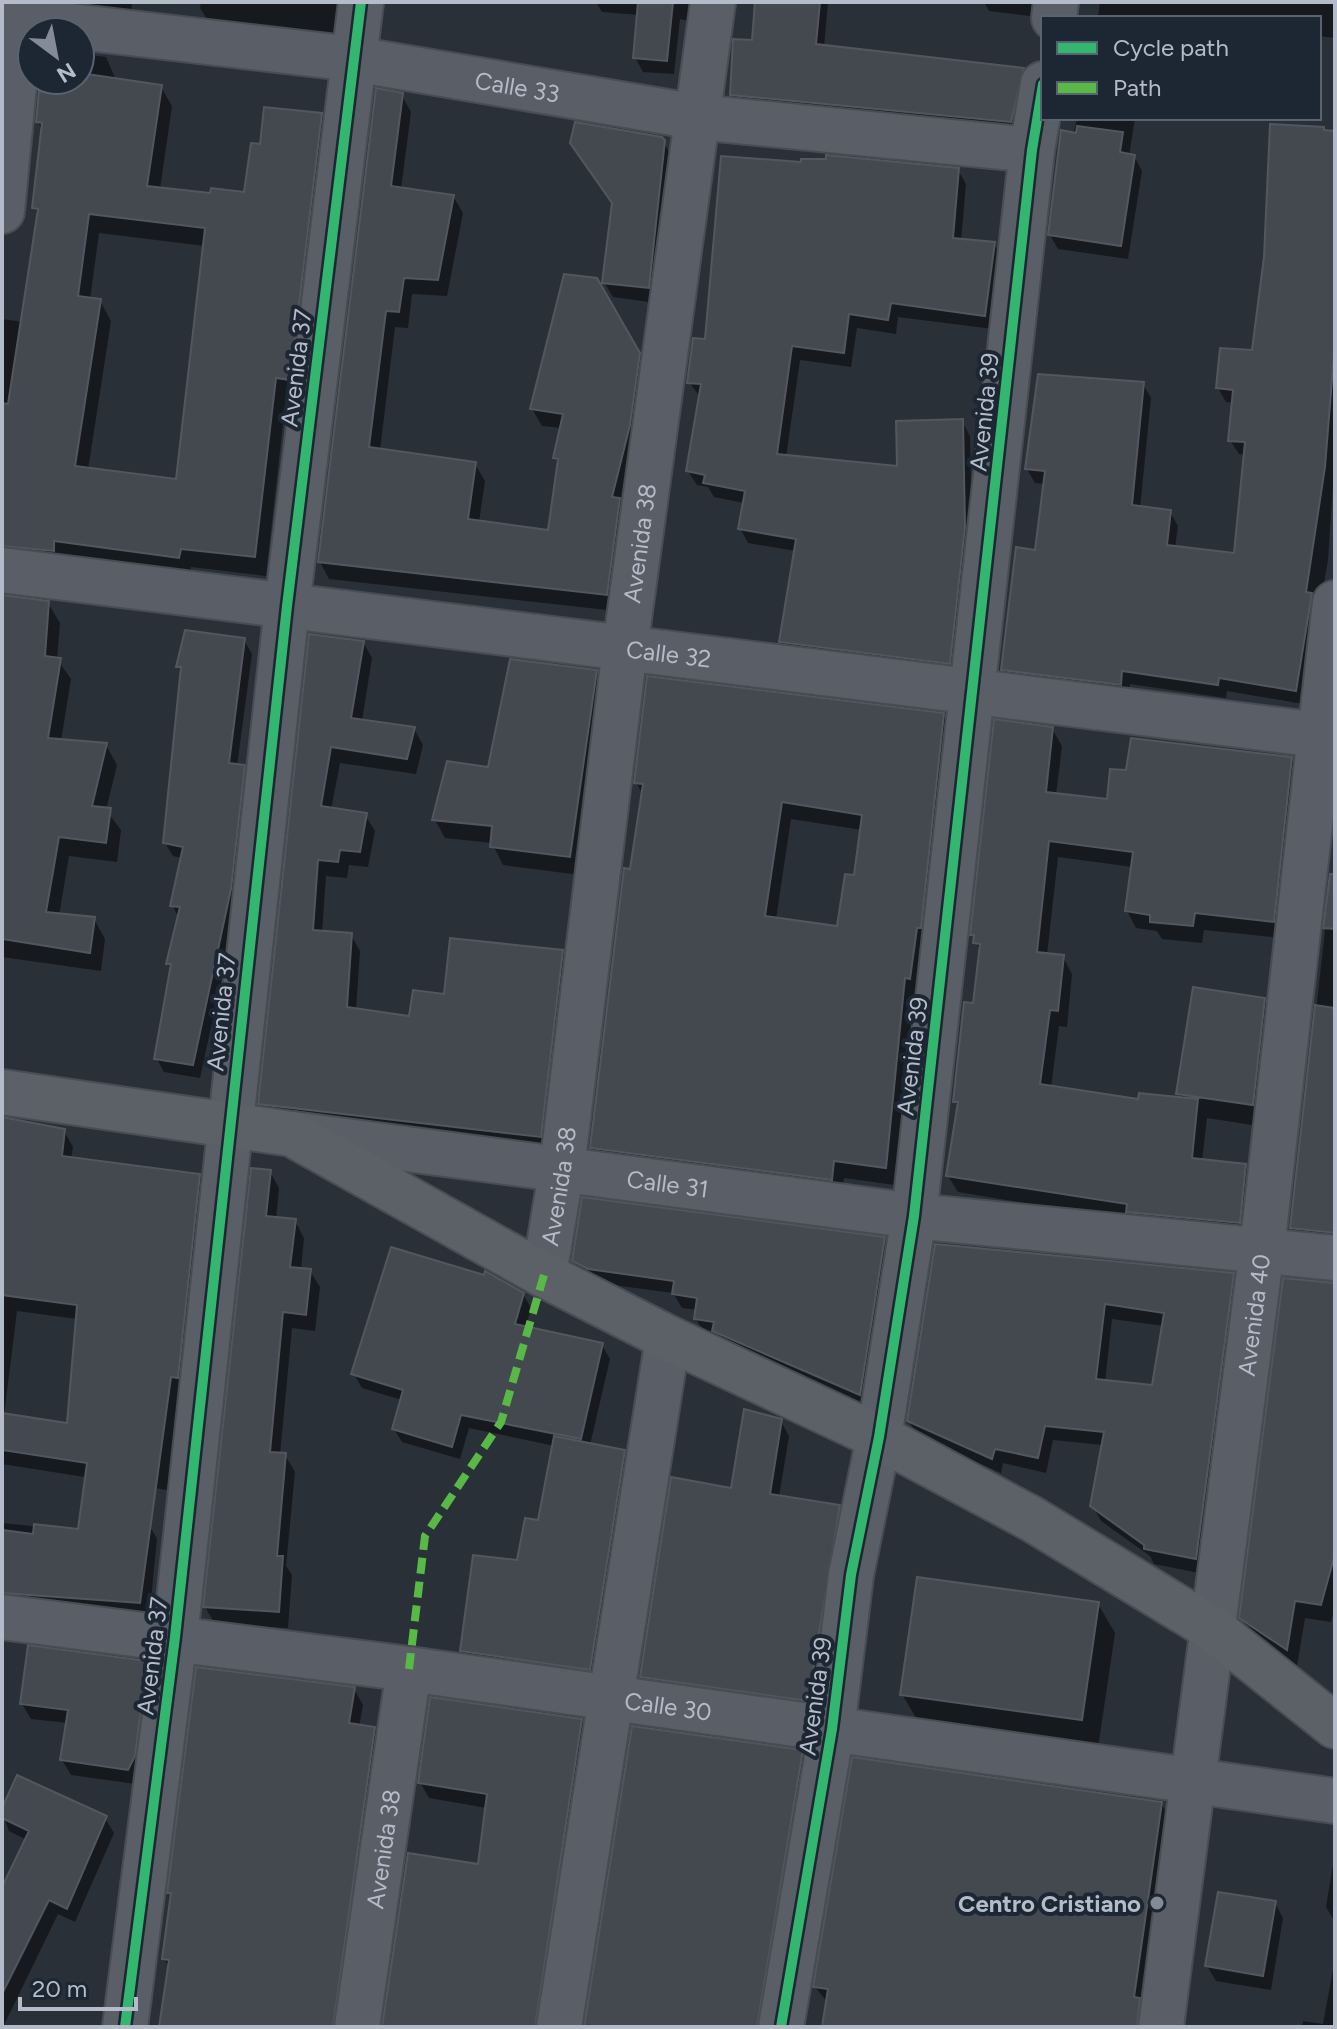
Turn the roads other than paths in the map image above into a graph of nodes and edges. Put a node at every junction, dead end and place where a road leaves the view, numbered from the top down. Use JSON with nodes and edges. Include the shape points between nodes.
{"nodes":[{"id":1,"x":361,"y":2,"type":"edge"},
{"id":2,"x":713,"y":2,"type":"edge"},
{"id":3,"x":14,"y":13,"type":"edge"},
{"id":4,"x":354,"y":59,"type":"junction"},
{"id":5,"x":1041,"y":96,"type":"edge"},
{"id":6,"x":697,"y":117,"type":"junction"},
{"id":7,"x":1032,"y":150,"type":"junction"},
{"id":8,"x":2,"y":211,"type":"edge"},
{"id":9,"x":2,"y":570,"type":"edge"},
{"id":10,"x":1335,"y":603,"type":"edge"},
{"id":11,"x":287,"y":606,"type":"junction"},
{"id":12,"x":625,"y":648,"type":"junction"},
{"id":13,"x":974,"y":692,"type":"junction"},
{"id":14,"x":1328,"y":736,"type":"edge"},
{"id":15,"x":2,"y":1092,"type":"edge"},
{"id":16,"x":228,"y":1125,"type":"junction"},
{"id":17,"x":292,"y":1134,"type":"junction"},
{"id":18,"x":562,"y":1168,"type":"junction"},
{"id":19,"x":914,"y":1216,"type":"junction"},
{"id":20,"x":1262,"y":1249,"type":"junction"},
{"id":21,"x":1335,"y":1258,"type":"edge"},
{"id":22,"x":544,"y":1275,"type":"junction"},
{"id":23,"x":668,"y":1338,"type":"junction"},
{"id":24,"x":879,"y":1437,"type":"junction"},
{"id":25,"x":2,"y":1617,"type":"edge"},
{"id":26,"x":1213,"y":1629,"type":"junction"},
{"id":27,"x":175,"y":1637,"type":"junction"},
{"id":28,"x":409,"y":1669,"type":"junction"},
{"id":29,"x":608,"y":1700,"type":"junction"},
{"id":30,"x":1335,"y":1726,"type":"edge"},
{"id":31,"x":832,"y":1729,"type":"junction"},
{"id":32,"x":1191,"y":1783,"type":"junction"},
{"id":33,"x":1335,"y":1801,"type":"edge"},
{"id":34,"x":125,"y":2027,"type":"edge"},
{"id":35,"x":357,"y":2027,"type":"edge"},
{"id":36,"x":559,"y":2027,"type":"edge"},
{"id":37,"x":781,"y":2027,"type":"edge"},
{"id":38,"x":1161,"y":2027,"type":"edge"}],
"edges":[{"from":1,"to":4,"type":"street","name":"Avenida 37"},
{"from":2,"to":6,"type":"street","name":"Avenida 38"},
{"from":3,"to":4,"type":"street","name":"Calle 33"},
{"from":3,"to":8,"type":"street"},
{"from":4,"to":6,"type":"street","name":"Calle 33"},
{"from":4,"to":11,"type":"street","name":"Avenida 37"},
{"from":5,"to":7,"type":"street","name":"Avenida 39"},
{"from":6,"to":7,"type":"street","name":"Calle 33"},
{"from":6,"to":12,"type":"street","name":"Avenida 38"},
{"from":7,"to":13,"type":"street","name":"Avenida 39"},
{"from":9,"to":11,"type":"street","name":"Calle 32"},
{"from":10,"to":14,"type":"street","name":"Avenida 40"},
{"from":11,"to":12,"type":"street","name":"Calle 32"},
{"from":11,"to":16,"type":"street","name":"Avenida 37"},
{"from":12,"to":13,"type":"street","name":"Calle 32"},
{"from":12,"to":18,"type":"street","name":"Avenida 38"},
{"from":13,"to":14,"type":"street","name":"Calle 32"},
{"from":13,"to":19,"type":"street","name":"Avenida 39"},
{"from":14,"to":20,"type":"street","name":"Avenida 40"},
{"from":15,"to":16,"type":"main road","name":"Calle 31"},
{"from":16,"to":17,"type":"main road","name":"Calle 31"},
{"from":16,"to":27,"type":"street","name":"Avenida 37"},
{"from":17,"to":18,"type":"street","name":"Calle 31"},
{"from":17,"to":22,"type":"main road"},
{"from":18,"to":19,"type":"street","name":"Calle 31"},
{"from":18,"to":22,"type":"street","name":"Avenida 38"},
{"from":19,"to":20,"type":"street","name":"Calle 31"},
{"from":19,"to":24,"type":"street","name":"Avenida 39"},
{"from":20,"to":21,"type":"street","name":"Calle 31"},
{"from":20,"to":26,"type":"street","name":"Avenida 40"},
{"from":22,"to":23,"type":"main road"},
{"from":23,"to":24,"type":"main road"},
{"from":23,"to":29,"type":"street"},
{"from":24,"to":26,"type":"main road","via":[[1032,1519]]},
{"from":24,"to":31,"type":"street","name":"Avenida 39","via":[[851,1575]]},
{"from":25,"to":27,"type":"street","name":"Calle 30"},
{"from":26,"to":30,"type":"main road"},
{"from":26,"to":32,"type":"street","name":"Avenida 40"},
{"from":27,"to":28,"type":"street","name":"Calle 30"},
{"from":27,"to":34,"type":"street","name":"Avenida 37"},
{"from":28,"to":29,"type":"street","name":"Calle 30"},
{"from":28,"to":35,"type":"street","name":"Avenida 38"},
{"from":29,"to":31,"type":"street","name":"Calle 30"},
{"from":29,"to":36,"type":"street"},
{"from":31,"to":32,"type":"street","name":"Calle 30"},
{"from":31,"to":37,"type":"street","name":"Avenida 39"},
{"from":32,"to":33,"type":"street","name":"Calle 30"},
{"from":32,"to":38,"type":"street","name":"Avenida 40"}]}
